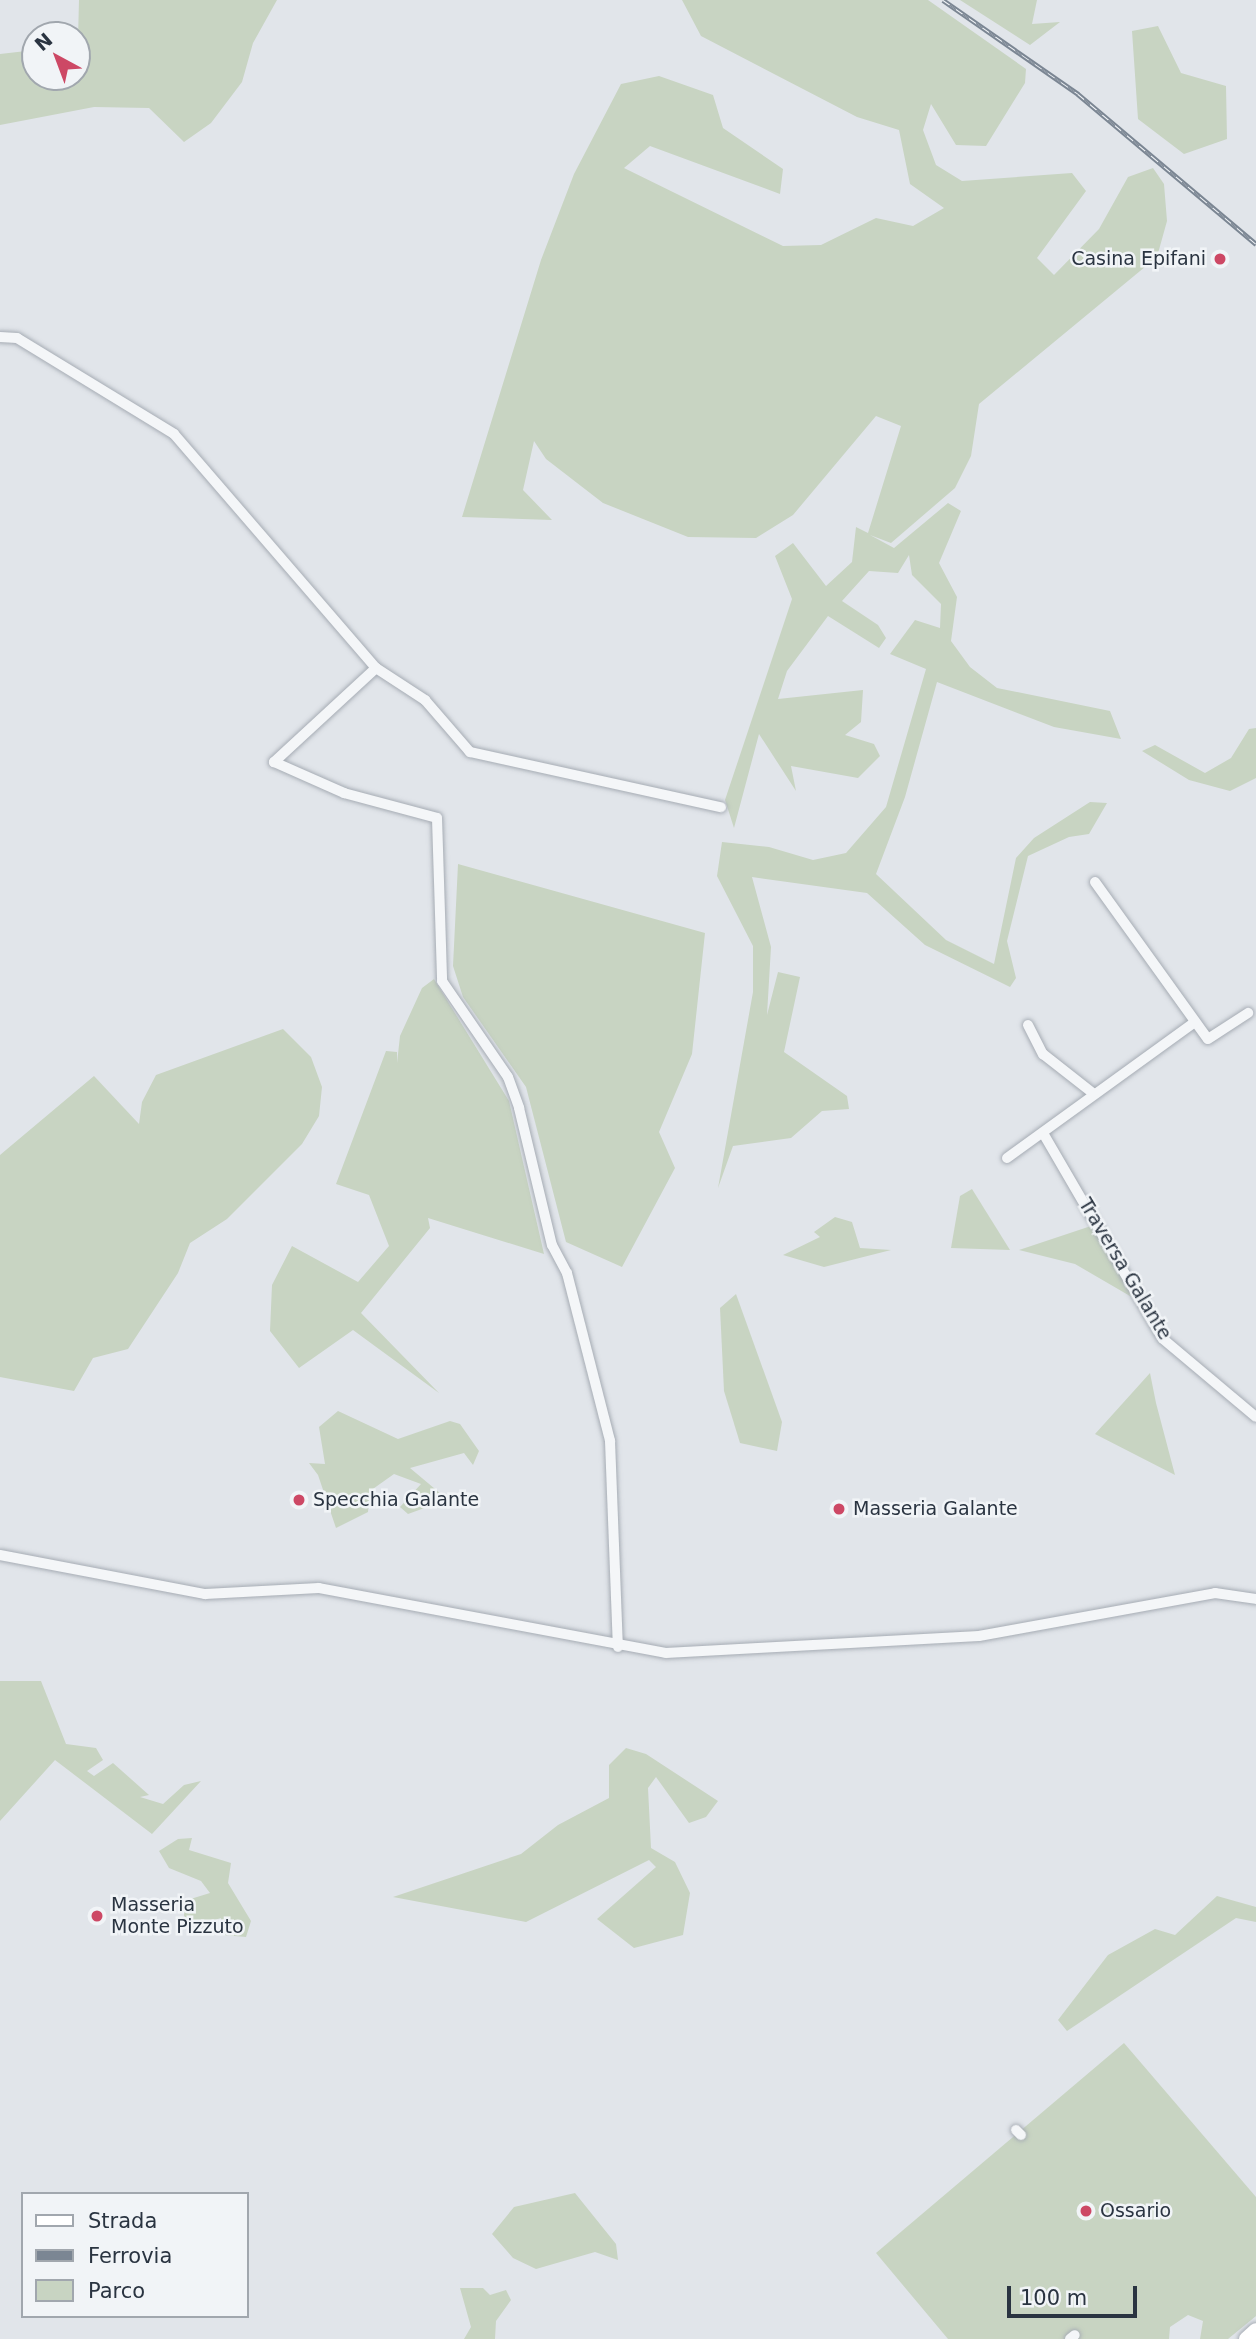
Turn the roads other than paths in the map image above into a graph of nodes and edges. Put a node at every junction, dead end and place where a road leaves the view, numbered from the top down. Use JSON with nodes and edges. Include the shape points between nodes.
{"nodes":[{"id":1,"x":0,"y":337,"type":"edge"},
{"id":2,"x":376,"y":668,"type":"junction"},
{"id":3,"x":721,"y":807,"type":"dead end"},
{"id":4,"x":1095,"y":882,"type":"dead end"},
{"id":5,"x":1248,"y":1013,"type":"dead end"},
{"id":6,"x":1195,"y":1022,"type":"junction"},
{"id":7,"x":1028,"y":1025,"type":"dead end"},
{"id":8,"x":1094,"y":1094,"type":"junction"},
{"id":9,"x":1043,"y":1133,"type":"junction"},
{"id":10,"x":1007,"y":1158,"type":"dead end"},
{"id":11,"x":1256,"y":1417,"type":"edge"},
{"id":12,"x":0,"y":1555,"type":"edge"},
{"id":13,"x":1256,"y":1599,"type":"edge"},
{"id":14,"x":618,"y":1647,"type":"junction"},
{"id":15,"x":1256,"y":2330,"type":"edge"},
{"id":16,"x":1246,"y":2339,"type":"edge"}],
"edges":[{"from":1,"to":2,"type":"street","via":[[18,338],[174,434]]},
{"from":2,"to":3,"type":"street","via":[[425,700],[470,752]]},
{"from":2,"to":14,"type":"street","via":[[274,762],[344,793],[436,818],[442,981],[508,1077],[516,1098],[610,1441]]},
{"from":4,"to":6,"type":"street"},
{"from":5,"to":6,"type":"street","via":[[1208,1039]]},
{"from":6,"to":8,"type":"street"},
{"from":7,"to":8,"type":"street","via":[[1043,1054]]},
{"from":8,"to":9,"type":"street"},
{"from":9,"to":10,"type":"street"},
{"from":9,"to":11,"type":"street","name":"Traversa Galante","via":[[1163,1339]]},
{"from":12,"to":14,"type":"street","via":[[122,1583],[205,1594],[319,1588]]},
{"from":13,"to":14,"type":"street","via":[[1215,1593],[979,1636],[666,1653]]},
{"from":15,"to":16,"type":"main road"}]}
